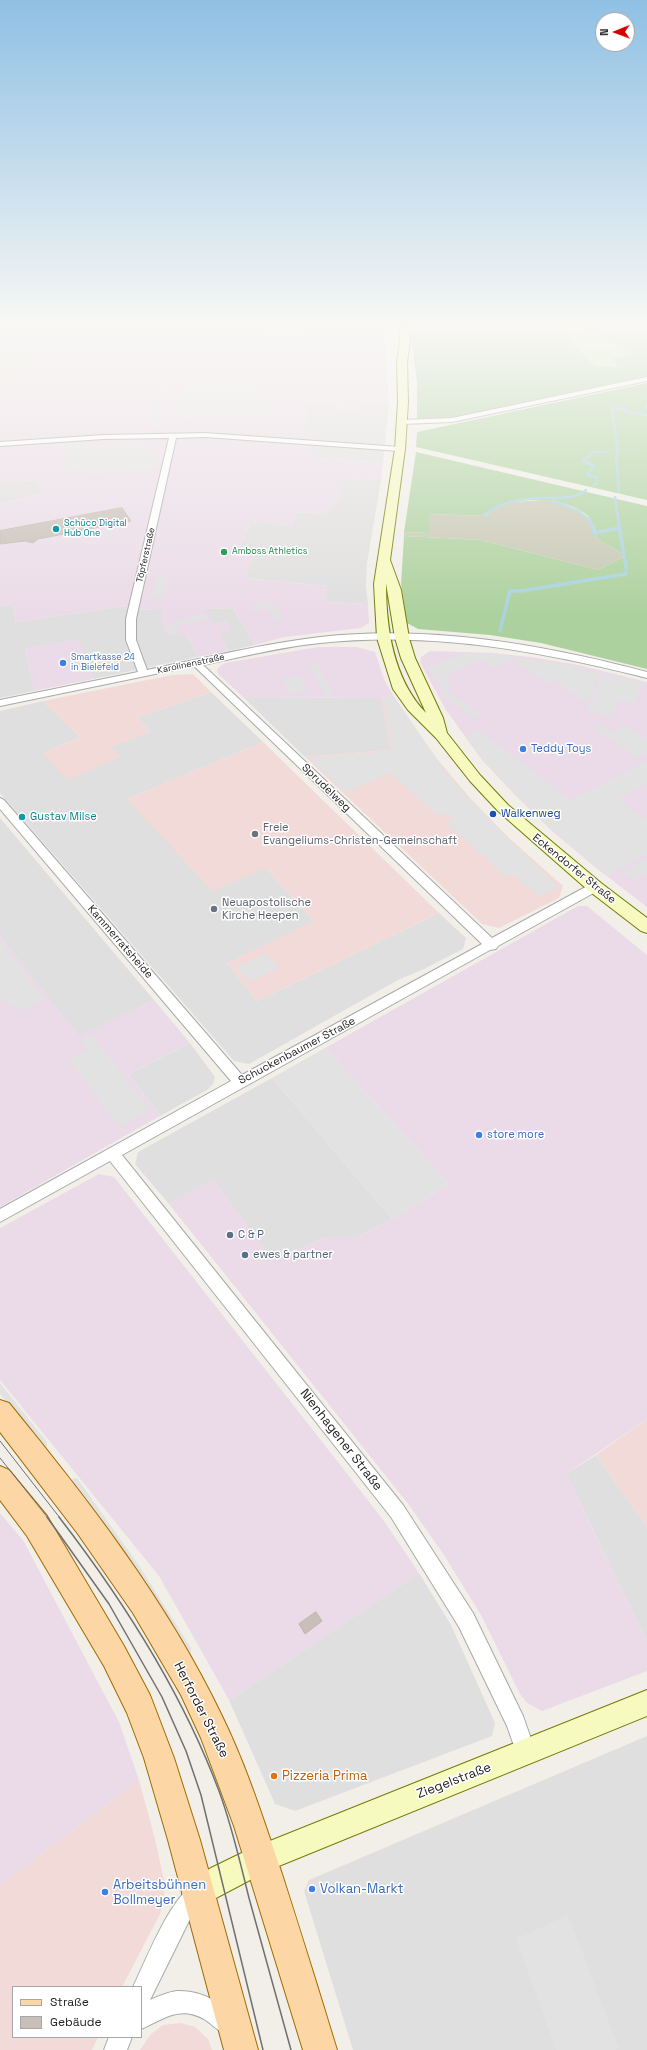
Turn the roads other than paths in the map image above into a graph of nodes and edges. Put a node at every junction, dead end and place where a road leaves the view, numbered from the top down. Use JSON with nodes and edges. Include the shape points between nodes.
{"nodes":[{"id":1,"x":402,"y":424,"type":"edge"},
{"id":2,"x":173,"y":435,"type":"junction"},
{"id":3,"x":0,"y":444,"type":"edge"},
{"id":4,"x":400,"y":449,"type":"junction"},
{"id":5,"x":385,"y":562,"type":"junction"},
{"id":6,"x":384,"y":638,"type":"junction"},
{"id":7,"x":402,"y":638,"type":"junction"},
{"id":8,"x":196,"y":663,"type":"junction"},
{"id":9,"x":144,"y":674,"type":"junction"},
{"id":10,"x":647,"y":675,"type":"edge"},
{"id":11,"x":0,"y":703,"type":"edge"},
{"id":12,"x":441,"y":735,"type":"junction"},
{"id":13,"x":0,"y":802,"type":"edge"},
{"id":14,"x":595,"y":887,"type":"junction"},
{"id":15,"x":647,"y":927,"type":"edge"},
{"id":16,"x":492,"y":946,"type":"junction"},
{"id":17,"x":240,"y":1082,"type":"junction"},
{"id":18,"x":113,"y":1154,"type":"junction"},
{"id":19,"x":0,"y":1216,"type":"edge"},
{"id":20,"x":0,"y":1412,"type":"edge"},
{"id":21,"x":0,"y":1479,"type":"edge"},
{"id":22,"x":647,"y":1703,"type":"edge"},
{"id":23,"x":526,"y":1753,"type":"junction"},
{"id":24,"x":260,"y":1859,"type":"junction"},
{"id":25,"x":198,"y":1893,"type":"junction"},
{"id":26,"x":142,"y":1993,"type":"edge"},
{"id":27,"x":142,"y":2017,"type":"edge"},
{"id":28,"x":121,"y":2038,"type":"edge"},
{"id":29,"x":239,"y":2044,"type":"edge"},
{"id":30,"x":115,"y":2050,"type":"edge"},
{"id":31,"x":320,"y":2050,"type":"edge"}],
"edges":[{"from":1,"to":4,"type":"street","name":"Eckendorfer Straße"},
{"from":2,"to":3,"type":"street"},
{"from":2,"to":4,"type":"street","via":[[241,437]]},
{"from":2,"to":9,"type":"street","name":"Töpferstraße","via":[[130,626],[131,640]]},
{"from":4,"to":5,"type":"street","name":"Eckendorfer Straße"},
{"from":5,"to":6,"type":"street","name":"Eckendorfer Straße","via":[[380,584]]},
{"from":5,"to":7,"type":"street","name":"Eckendorfer Straße","via":[[395,590]]},
{"from":6,"to":7,"type":"street"},
{"from":6,"to":8,"type":"street","name":"Karolinenstraße","via":[[321,640]]},
{"from":6,"to":12,"type":"street","name":"Eckendorfer Straße","via":[[400,689],[424,720]]},
{"from":7,"to":10,"type":"street","via":[[476,642],[536,650],[594,660]]},
{"from":7,"to":12,"type":"street","name":"Eckendorfer Straße","via":[[413,673],[436,718]]},
{"from":8,"to":9,"type":"street","name":"Karolinenstraße"},
{"from":8,"to":16,"type":"street","name":"Sprudelweg"},
{"from":9,"to":11,"type":"street","name":"Karolinenstraße"},
{"from":12,"to":14,"type":"street","name":"Eckendorfer Straße","via":[[503,808]]},
{"from":13,"to":17,"type":"street","name":"Kammerratsheide"},
{"from":14,"to":15,"type":"street","name":"Eckendorfer Straße"},
{"from":14,"to":16,"type":"street","name":"Schuckenbaumer Straße"},
{"from":16,"to":17,"type":"street","name":"Schuckenbaumer Straße"},
{"from":17,"to":18,"type":"street","name":"Schuckenbaumer Straße"},
{"from":18,"to":19,"type":"street","name":"Schuckenbaumer Straße"},
{"from":18,"to":23,"type":"street","name":"Nienhagener Straße","via":[[397,1511],[466,1620],[516,1723]]},
{"from":20,"to":24,"type":"main road","name":"Herforder Straße","via":[[71,1500],[137,1594],[193,1687],[232,1772]]},
{"from":21,"to":25,"type":"main road","via":[[37,1526],[114,1656],[139,1706],[159,1758]]},
{"from":22,"to":23,"type":"street","name":"Ziegelstraße"},
{"from":23,"to":24,"type":"street","name":"Ziegelstraße"},
{"from":24,"to":25,"type":"street","name":"Ziegelstraße","via":[[221,1878]]},
{"from":24,"to":31,"type":"main road","name":"Herforder Straße"},
{"from":25,"to":26,"type":"street","via":[[182,1911]]},
{"from":25,"to":29,"type":"main road"},
{"from":27,"to":29,"type":"street","via":[[160,2006],[184,2002],[210,2010],[225,2022]]},
{"from":28,"to":30,"type":"street"}]}
